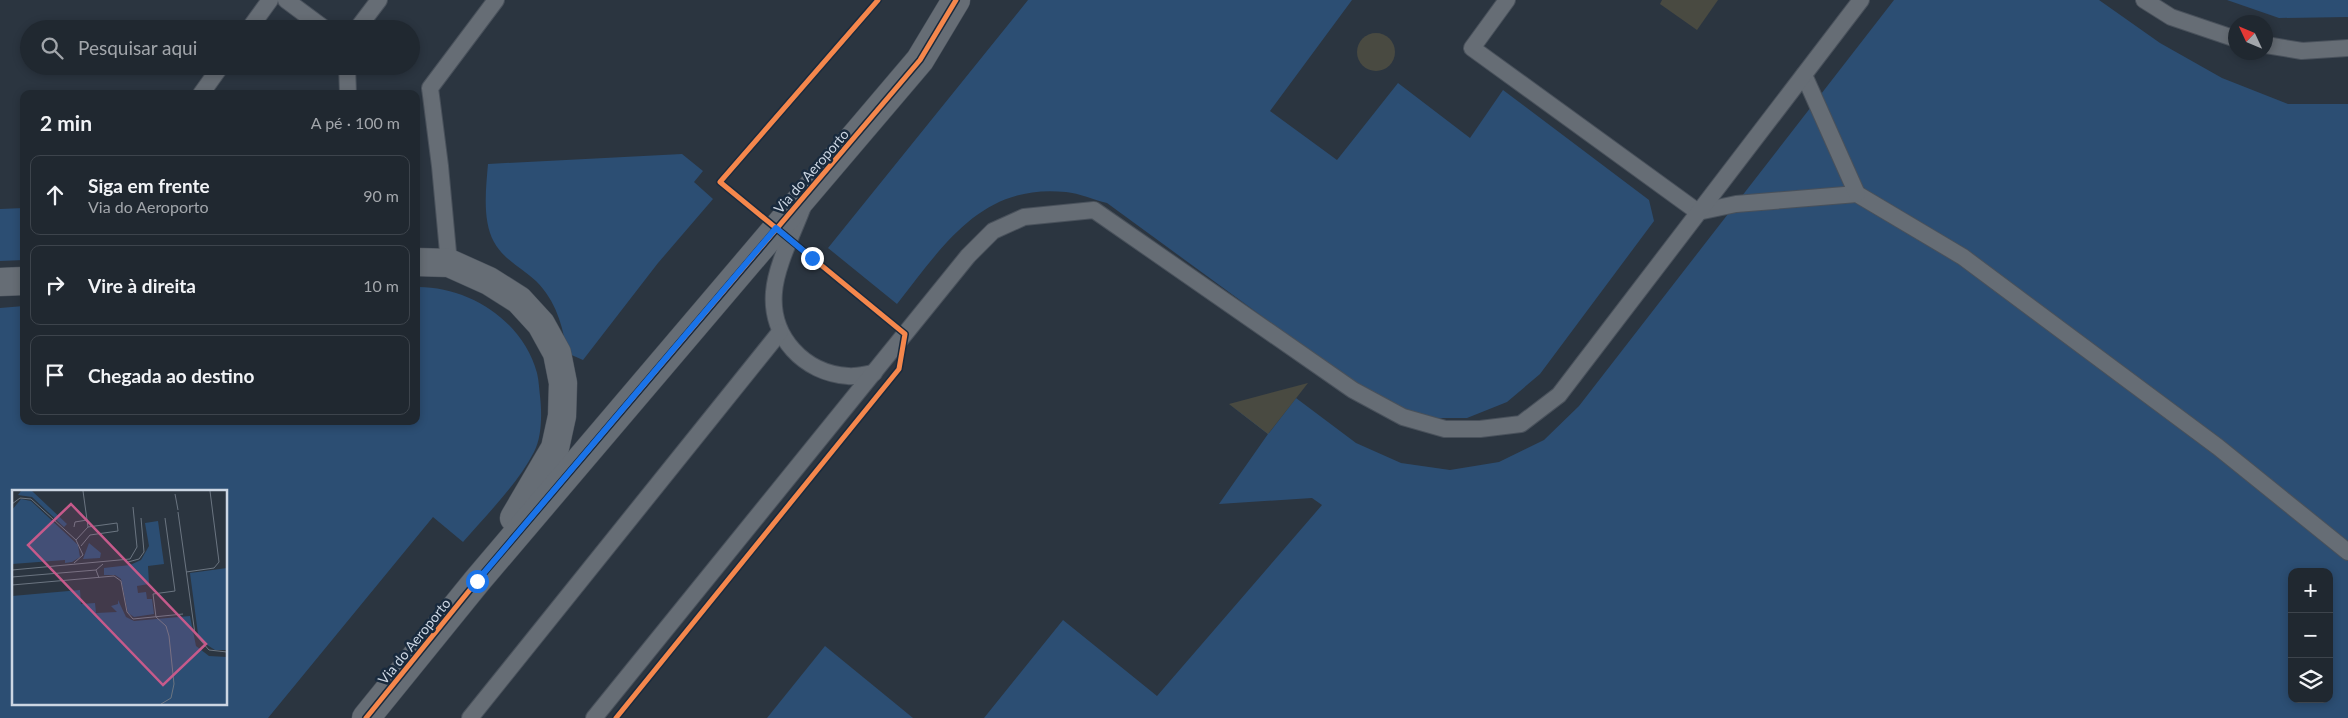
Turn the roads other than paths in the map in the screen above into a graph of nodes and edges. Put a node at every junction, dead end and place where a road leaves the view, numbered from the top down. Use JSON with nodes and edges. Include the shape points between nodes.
{"nodes":[{"id":1,"x":270,"y":0,"type":"edge"},
{"id":2,"x":286,"y":0,"type":"edge"},
{"id":3,"x":379,"y":0,"type":"edge"},
{"id":4,"x":496,"y":0,"type":"edge"},
{"id":5,"x":956,"y":0,"type":"edge"},
{"id":6,"x":970,"y":0,"type":"edge"},
{"id":7,"x":1506,"y":0,"type":"edge"},
{"id":8,"x":1861,"y":0,"type":"edge"},
{"id":9,"x":2144,"y":0,"type":"edge"},
{"id":10,"x":256,"y":20,"type":"edge"},
{"id":11,"x":313,"y":20,"type":"edge"},
{"id":12,"x":364,"y":20,"type":"edge"},
{"id":13,"x":2228,"y":36,"type":"edge"},
{"id":14,"x":2273,"y":46,"type":"edge"},
{"id":15,"x":2348,"y":48,"type":"edge"},
{"id":16,"x":920,"y":60,"type":"junction"},
{"id":17,"x":215,"y":75,"type":"edge"},
{"id":18,"x":347,"y":75,"type":"edge"},
{"id":19,"x":1804,"y":75,"type":"junction"},
{"id":20,"x":204,"y":90,"type":"edge"},
{"id":21,"x":348,"y":90,"type":"edge"},
{"id":22,"x":809,"y":191,"type":"junction"},
{"id":23,"x":1857,"y":194,"type":"junction"},
{"id":24,"x":1698,"y":212,"type":"junction"},
{"id":25,"x":420,"y":262,"type":"edge"},
{"id":26,"x":449,"y":263,"type":"junction"},
{"id":27,"x":20,"y":281,"type":"edge"},
{"id":28,"x":0,"y":282,"type":"edge"},
{"id":29,"x":780,"y":332,"type":"junction"},
{"id":30,"x":874,"y":373,"type":"junction"},
{"id":31,"x":2348,"y":552,"type":"edge"},
{"id":32,"x":477,"y":581,"type":"junction"},
{"id":33,"x":366,"y":718,"type":"edge"},
{"id":34,"x":470,"y":718,"type":"edge"},
{"id":35,"x":594,"y":718,"type":"edge"}],
"edges":[{"from":1,"to":10,"type":"lane"},
{"from":2,"to":11,"type":"lane"},
{"from":3,"to":12,"type":"lane"},
{"from":4,"to":26,"type":"lane","via":[[430,88]]},
{"from":5,"to":16,"type":"street","name":"Via do Aeroporto"},
{"from":6,"to":16,"type":"street"},
{"from":7,"to":24,"type":"lane","via":[[1472,48]]},
{"from":8,"to":19,"type":"lane"},
{"from":9,"to":13,"type":"lane","via":[[2171,17]]},
{"from":14,"to":15,"type":"lane","via":[[2302,50]]},
{"from":16,"to":22,"type":"street","name":"Via do Aeroporto"},
{"from":17,"to":20,"type":"lane"},
{"from":18,"to":21,"type":"lane"},
{"from":19,"to":23,"type":"lane"},
{"from":19,"to":24,"type":"lane"},
{"from":22,"to":29,"type":"lane","via":[[774,291],[775,316]]},
{"from":22,"to":32,"type":"street","name":"Via do Aeroporto"},
{"from":23,"to":24,"type":"lane","via":[[1736,204]]},
{"from":23,"to":31,"type":"lane","via":[[1963,257],[2218,446]]},
{"from":24,"to":30,"type":"lane","via":[[1559,395],[1521,424],[1444,429],[1403,417],[1353,390],[1094,210],[1024,217],[993,231],[968,256]]},
{"from":25,"to":26,"type":"street"},
{"from":26,"to":32,"type":"street","via":[[489,281],[519,300],[541,324],[557,353],[563,383],[562,416],[555,448]]},
{"from":27,"to":28,"type":"street"},
{"from":29,"to":30,"type":"lane","via":[[802,360],[824,372],[849,377]]},
{"from":29,"to":34,"type":"lane"},
{"from":30,"to":35,"type":"lane"},
{"from":32,"to":33,"type":"street","name":"Via do Aeroporto"}]}
